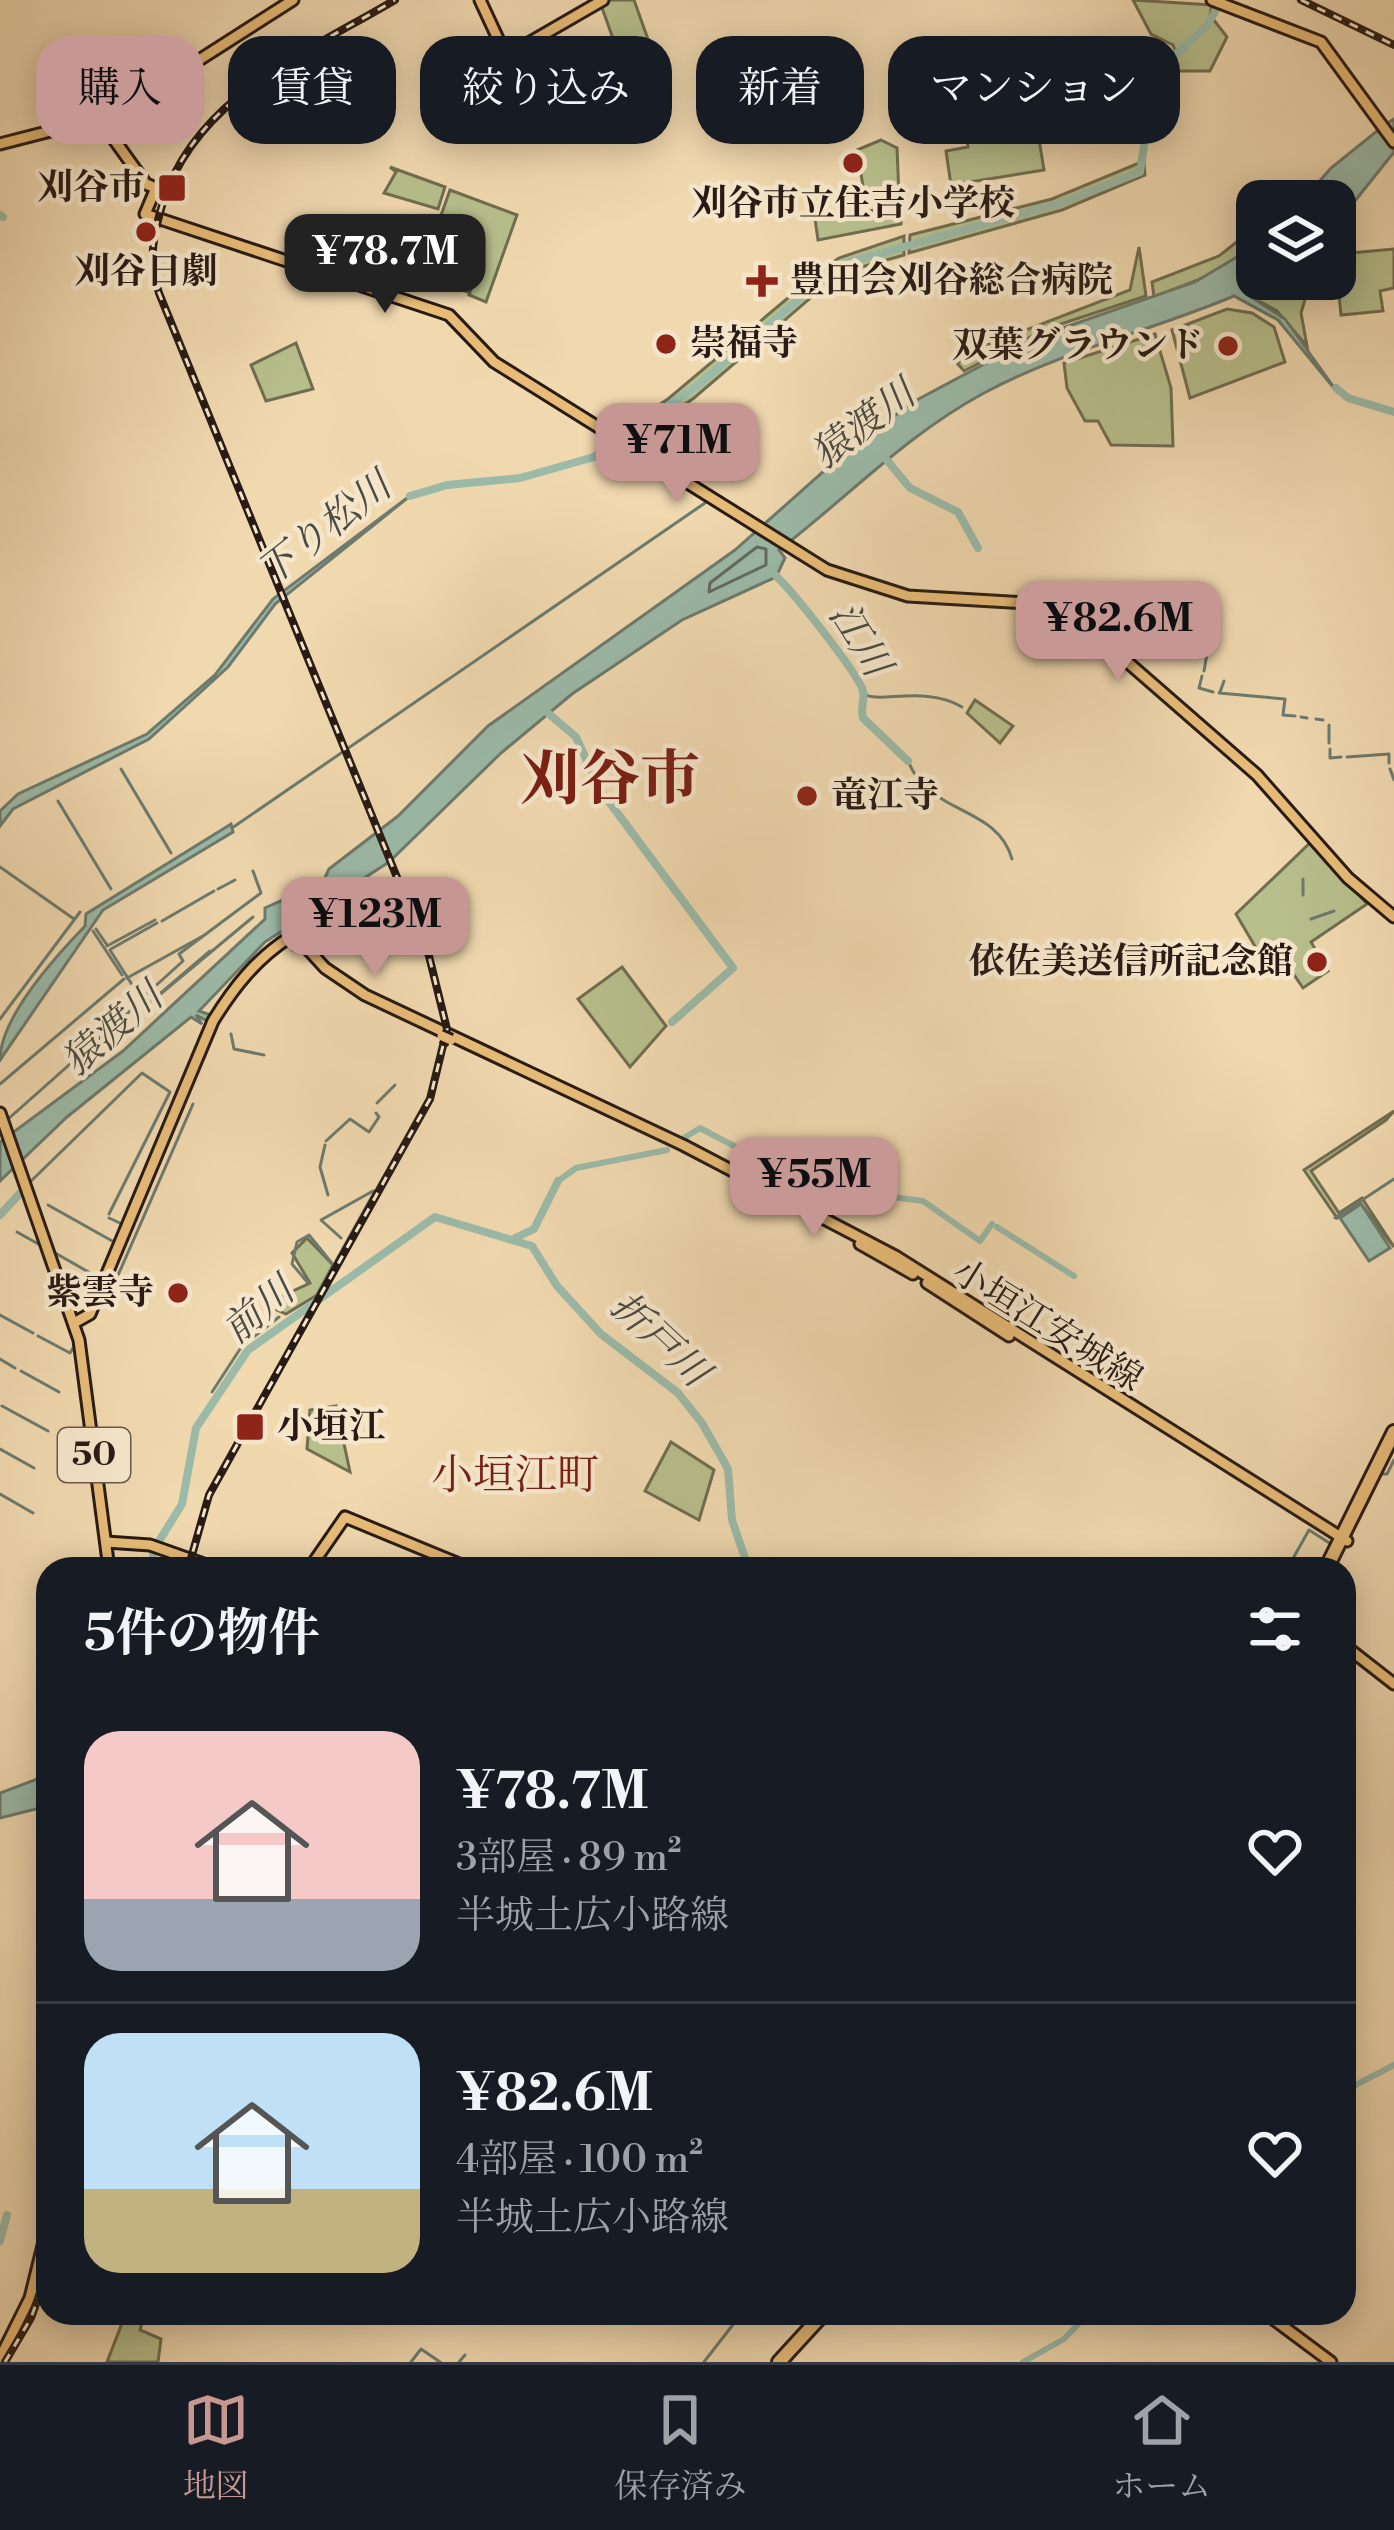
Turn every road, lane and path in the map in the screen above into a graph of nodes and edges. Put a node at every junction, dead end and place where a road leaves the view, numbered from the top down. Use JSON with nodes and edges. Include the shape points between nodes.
{"nodes":[{"id":1,"x":293,"y":0,"type":"edge"},
{"id":2,"x":480,"y":0,"type":"edge"},
{"id":3,"x":603,"y":0,"type":"edge"},
{"id":4,"x":1217,"y":2,"type":"edge"},
{"id":5,"x":204,"y":55,"type":"edge"},
{"id":6,"x":36,"y":135,"type":"edge"},
{"id":7,"x":1394,"y":142,"type":"edge"},
{"id":8,"x":0,"y":144,"type":"edge"},
{"id":9,"x":117,"y":144,"type":"edge"},
{"id":10,"x":1394,"y":917,"type":"edge"},
{"id":11,"x":292,"y":936,"type":"junction"},
{"id":12,"x":3,"y":1123,"type":"edge"},
{"id":13,"x":74,"y":1322,"type":"junction"},
{"id":14,"x":1394,"y":1432,"type":"edge"},
{"id":15,"x":1394,"y":1448,"type":"edge"},
{"id":16,"x":1377,"y":1474,"type":"junction"},
{"id":17,"x":106,"y":1542,"type":"junction"},
{"id":18,"x":1343,"y":1542,"type":"junction"},
{"id":19,"x":108,"y":1557,"type":"edge"},
{"id":20,"x":185,"y":1557,"type":"edge"},
{"id":21,"x":317,"y":1557,"type":"edge"},
{"id":22,"x":442,"y":1557,"type":"edge"},
{"id":23,"x":1335,"y":1557,"type":"edge"},
{"id":24,"x":1356,"y":1654,"type":"edge"},
{"id":25,"x":1394,"y":1684,"type":"edge"},
{"id":26,"x":36,"y":2274,"type":"edge"},
{"id":27,"x":816,"y":2325,"type":"edge"},
{"id":28,"x":818,"y":2325,"type":"edge"},
{"id":29,"x":1280,"y":2325,"type":"edge"},
{"id":30,"x":1,"y":2356,"type":"edge"},
{"id":31,"x":778,"y":2362,"type":"edge"},
{"id":32,"x":788,"y":2362,"type":"edge"},
{"id":33,"x":1331,"y":2362,"type":"edge"}],
"edges":[{"from":1,"to":5,"type":"main road"},
{"from":2,"to":3,"type":"main road","via":[[506,56]]},
{"from":4,"to":7,"type":"main road","via":[[1321,42]]},
{"from":6,"to":8,"type":"main road"},
{"from":9,"to":10,"type":"main road","via":[[156,188],[145,214],[449,315],[494,362],[827,570],[891,593],[1062,605],[1257,775],[1348,878]]},
{"from":11,"to":13,"type":"main road","via":[[242,978],[209,1028],[90,1314]]},
{"from":11,"to":18,"type":"main road","name":"小垣江安城線","via":[[356,989],[897,1257]]},
{"from":11,"to":18,"type":"main road","name":"小垣江安城線","via":[[332,980],[879,1255]]},
{"from":12,"to":13,"type":"main road","number":"50"},
{"from":13,"to":17,"type":"main road","number":"50"},
{"from":14,"to":16,"type":"highway"},
{"from":15,"to":16,"type":"highway"},
{"from":16,"to":18,"type":"highway"},
{"from":17,"to":19,"type":"main road","number":"50"},
{"from":17,"to":20,"type":"main road"},
{"from":18,"to":23,"type":"highway"},
{"from":21,"to":22,"type":"main road","via":[[345,1517]]},
{"from":24,"to":25,"type":"main road"},
{"from":26,"to":30,"type":"main road"},
{"from":27,"to":31,"type":"highway"},
{"from":28,"to":32,"type":"highway"},
{"from":29,"to":33,"type":"main road"}]}
